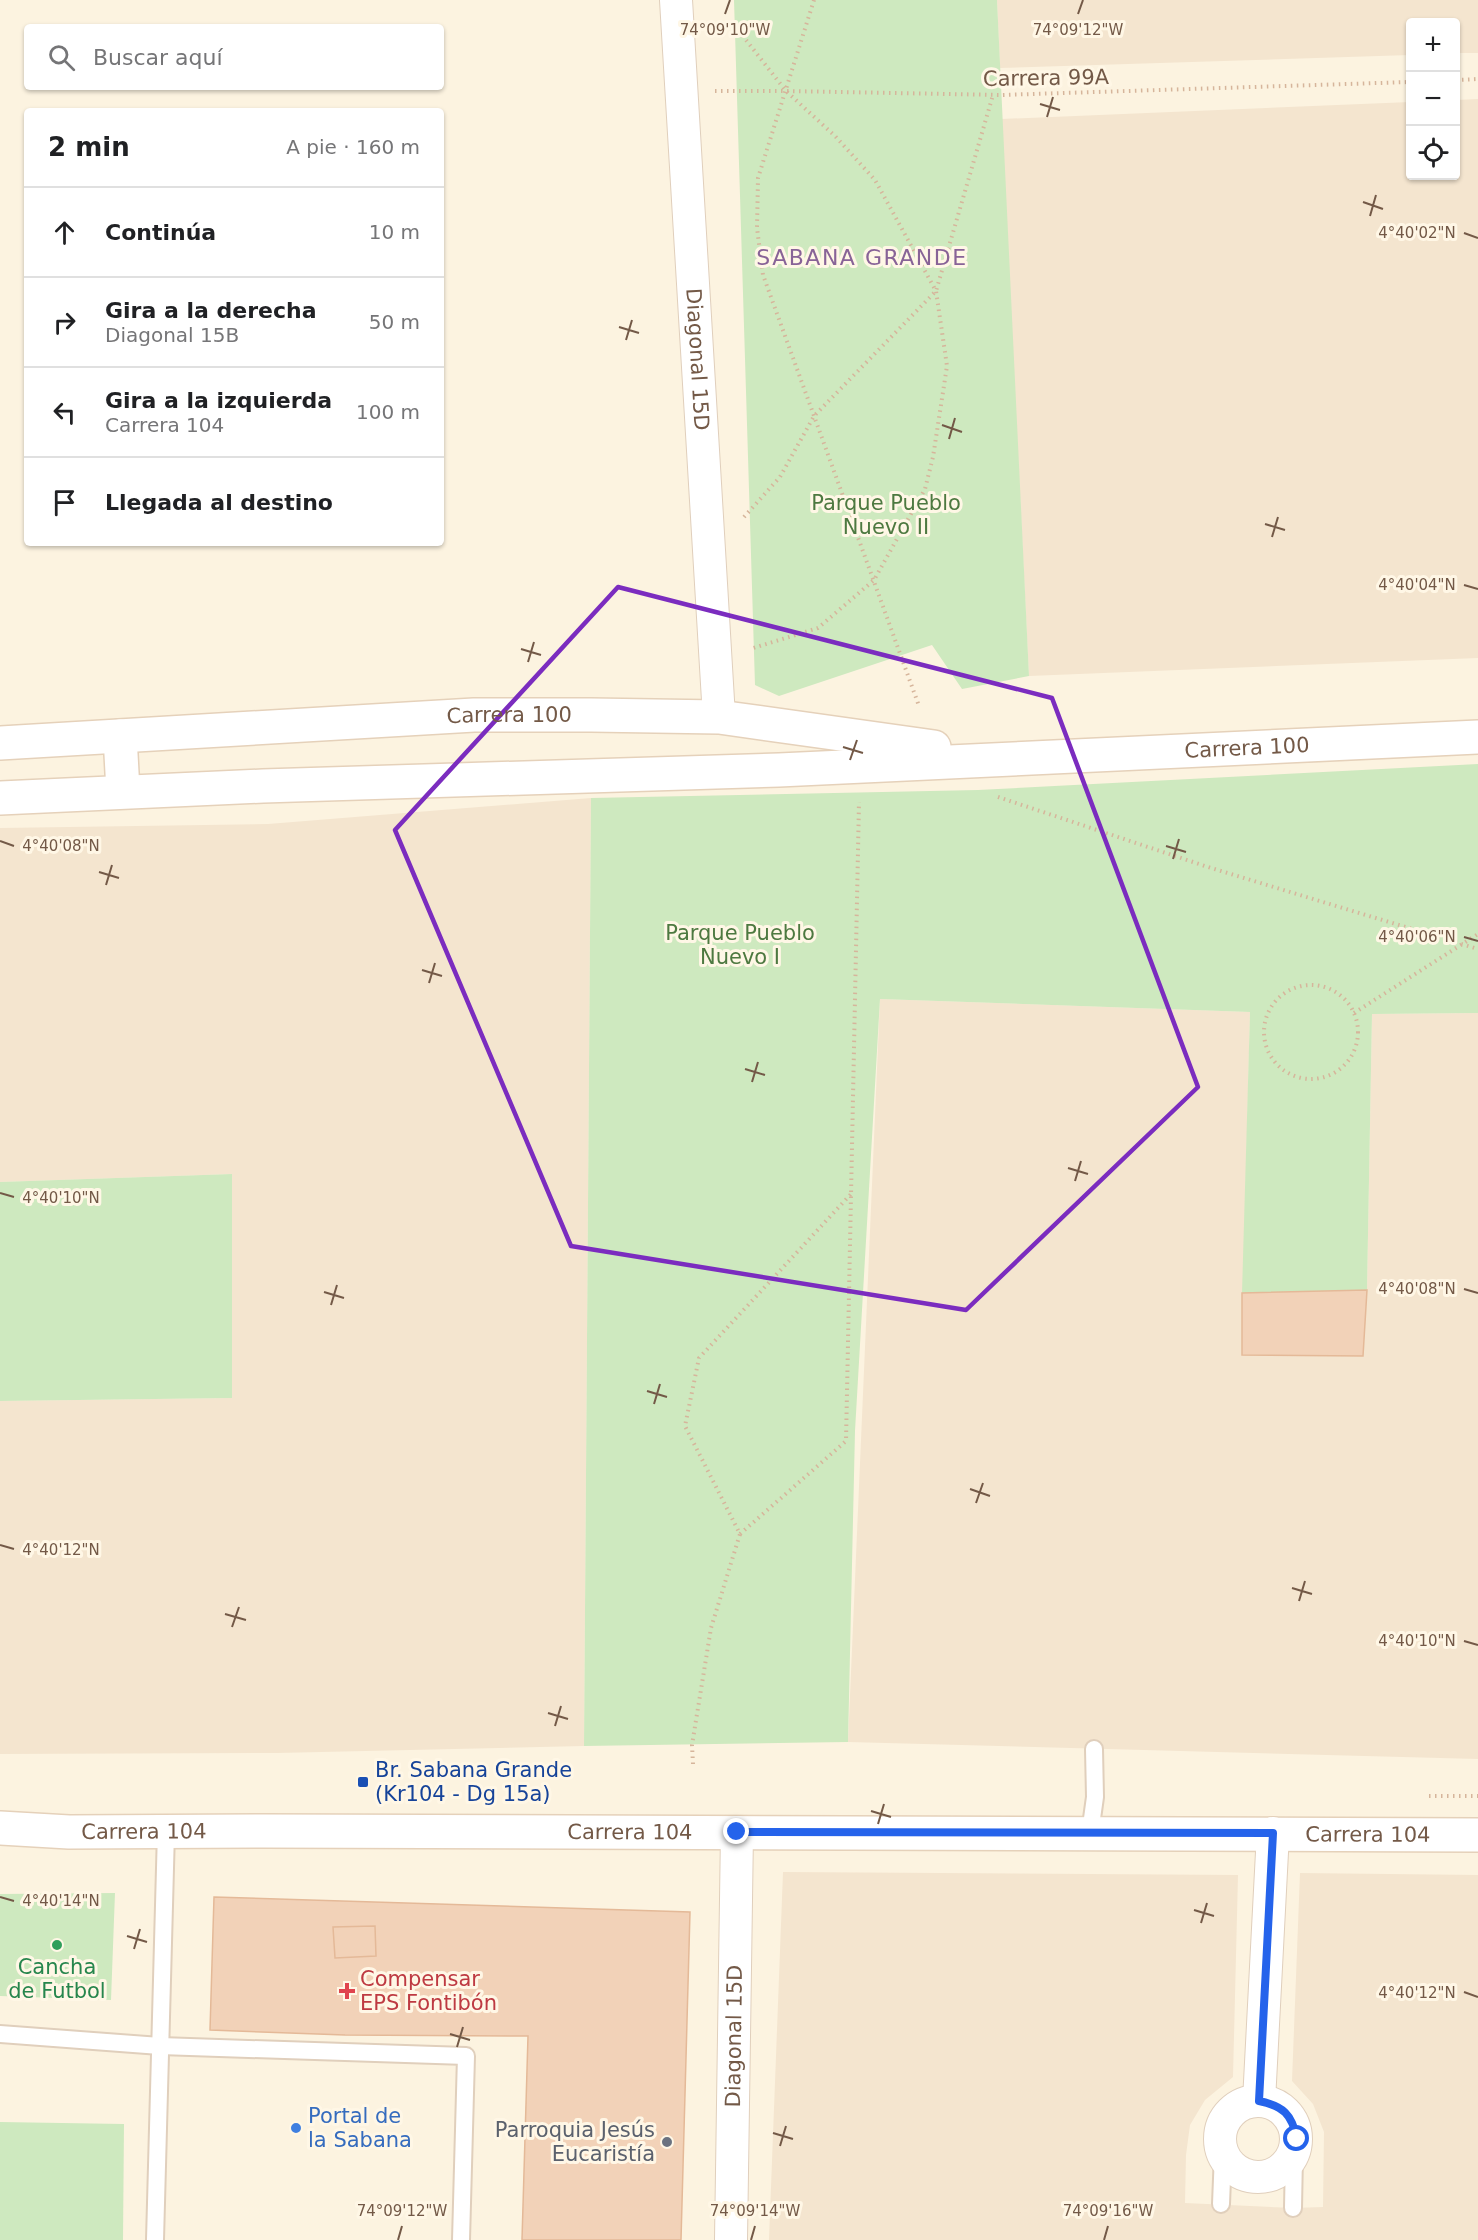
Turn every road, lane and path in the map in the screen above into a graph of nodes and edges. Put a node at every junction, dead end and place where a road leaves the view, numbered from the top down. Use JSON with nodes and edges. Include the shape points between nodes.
{"nodes":[{"id":1,"x":676,"y":0,"type":"edge"},
{"id":2,"x":814,"y":0,"type":"edge"},
{"id":3,"x":735,"y":26,"type":"dead end"},
{"id":4,"x":1478,"y":79,"type":"edge"},
{"id":5,"x":1460,"y":80,"type":"edge"},
{"id":6,"x":1406,"y":82,"type":"edge"},
{"id":7,"x":786,"y":90,"type":"junction"},
{"id":8,"x":682,"y":92,"type":"junction"},
{"id":9,"x":993,"y":95,"type":"junction"},
{"id":10,"x":936,"y":291,"type":"junction"},
{"id":11,"x":814,"y":416,"type":"junction"},
{"id":12,"x":744,"y":526,"type":"dead end"},
{"id":13,"x":874,"y":580,"type":"junction"},
{"id":14,"x":743,"y":649,"type":"dead end"},
{"id":15,"x":920,"y":706,"type":"dead end"},
{"id":16,"x":719,"y":717,"type":"junction"},
{"id":17,"x":120,"y":736,"type":"junction"},
{"id":18,"x":1478,"y":737,"type":"edge"},
{"id":19,"x":0,"y":743,"type":"edge"},
{"id":20,"x":1017,"y":759,"type":"junction"},
{"id":21,"x":860,"y":765,"type":"junction"},
{"id":22,"x":123,"y":791,"type":"junction"},
{"id":23,"x":989,"y":794,"type":"dead end"},
{"id":24,"x":0,"y":798,"type":"edge"},
{"id":25,"x":1478,"y":934,"type":"edge"},
{"id":26,"x":1462,"y":946,"type":"junction"},
{"id":27,"x":1478,"y":949,"type":"edge"},
{"id":28,"x":1354,"y":1013,"type":"junction"},
{"id":29,"x":851,"y":1193,"type":"junction"},
{"id":30,"x":740,"y":1534,"type":"junction"},
{"id":31,"x":1094,"y":1749,"type":"dead end"},
{"id":32,"x":693,"y":1764,"type":"dead end"},
{"id":33,"x":0,"y":1828,"type":"edge"},
{"id":34,"x":166,"y":1831,"type":"junction"},
{"id":35,"x":69,"y":1832,"type":"junction"},
{"id":36,"x":737,"y":1832,"type":"junction"},
{"id":37,"x":1090,"y":1833,"type":"junction"},
{"id":38,"x":1273,"y":1833,"type":"junction"},
{"id":39,"x":1478,"y":1835,"type":"edge"},
{"id":40,"x":0,"y":1845,"type":"edge"},
{"id":41,"x":0,"y":2034,"type":"edge"},
{"id":42,"x":160,"y":2046,"type":"junction"},
{"id":43,"x":1259,"y":2101,"type":"junction"},
{"id":44,"x":1222,"y":2153,"type":"junction"},
{"id":45,"x":1294,"y":2155,"type":"junction"},
{"id":46,"x":1221,"y":2204,"type":"dead end"},
{"id":47,"x":1293,"y":2208,"type":"dead end"},
{"id":48,"x":155,"y":2240,"type":"edge"},
{"id":49,"x":461,"y":2240,"type":"edge"},
{"id":50,"x":731,"y":2240,"type":"edge"}],
"edges":[{"from":1,"to":8,"type":"street","name":"Diagonal 15D"},
{"from":2,"to":7,"type":"path"},
{"from":3,"to":7,"type":"path"},
{"from":4,"to":5,"type":"path"},
{"from":6,"to":9,"type":"path","name":"Carrera 99A"},
{"from":7,"to":8,"type":"path","name":"Carrera 99A"},
{"from":7,"to":9,"type":"path","name":"Carrera 99A"},
{"from":7,"to":10,"type":"path","via":[[875,180]]},
{"from":7,"to":11,"type":"path","via":[[758,178],[757,228],[763,275]]},
{"from":8,"to":16,"type":"street","name":"Diagonal 15D"},
{"from":9,"to":10,"type":"path"},
{"from":10,"to":11,"type":"path"},
{"from":10,"to":13,"type":"path","via":[[946,366],[933,457],[925,489]]},
{"from":11,"to":12,"type":"path","via":[[780,477],[744,515]]},
{"from":11,"to":13,"type":"path"},
{"from":13,"to":14,"type":"path","via":[[818,628]]},
{"from":13,"to":15,"type":"path"},
{"from":16,"to":17,"type":"street","name":"Carrera 100","via":[[474,715]]},
{"from":16,"to":20,"type":"street","name":"Carrera 100"},
{"from":17,"to":19,"type":"street","name":"Carrera 100"},
{"from":17,"to":22,"type":"street"},
{"from":18,"to":20,"type":"street","name":"Carrera 100"},
{"from":20,"to":21,"type":"street","name":"Carrera 100"},
{"from":21,"to":22,"type":"street","name":"Carrera 100"},
{"from":21,"to":29,"type":"path"},
{"from":22,"to":24,"type":"street","name":"Carrera 100"},
{"from":23,"to":26,"type":"path"},
{"from":25,"to":26,"type":"path"},
{"from":26,"to":27,"type":"path"},
{"from":26,"to":28,"type":"path"},
{"from":28,"to":28,"type":"path","via":[[1358,1027],[1352,1056],[1330,1075],[1301,1078],[1276,1064],[1268,1052],[1264,1028],[1272,1005],[1299,987],[1331,990]]},
{"from":29,"to":30,"type":"path","via":[[846,1441]]},
{"from":29,"to":30,"type":"path","via":[[699,1358],[686,1426]]},
{"from":30,"to":32,"type":"path","via":[[711,1628],[692,1744]]},
{"from":31,"to":37,"type":"lane","via":[[1095,1797]]},
{"from":33,"to":35,"type":"street","name":"Carrera 104"},
{"from":34,"to":35,"type":"street","name":"Carrera 104"},
{"from":34,"to":36,"type":"street","name":"Carrera 104"},
{"from":34,"to":42,"type":"lane"},
{"from":35,"to":40,"type":"street","name":"Carrera 104"},
{"from":36,"to":37,"type":"street","name":"Carrera 104"},
{"from":36,"to":50,"type":"street","name":"Diagonal 15D"},
{"from":37,"to":38,"type":"street","name":"Carrera 104"},
{"from":38,"to":39,"type":"street","name":"Carrera 104"},
{"from":38,"to":43,"type":"street"},
{"from":41,"to":42,"type":"lane"},
{"from":42,"to":48,"type":"lane"},
{"from":42,"to":49,"type":"lane","via":[[466,2056]]},
{"from":43,"to":44,"type":"street","via":[[1244,2103],[1231,2111],[1222,2124]]},
{"from":43,"to":45,"type":"street","via":[[1273,2104],[1290,2118],[1297,2139]]},
{"from":44,"to":45,"type":"street","via":[[1231,2166],[1258,2177],[1272,2175]]},
{"from":44,"to":46,"type":"lane"},
{"from":45,"to":47,"type":"lane"}]}
